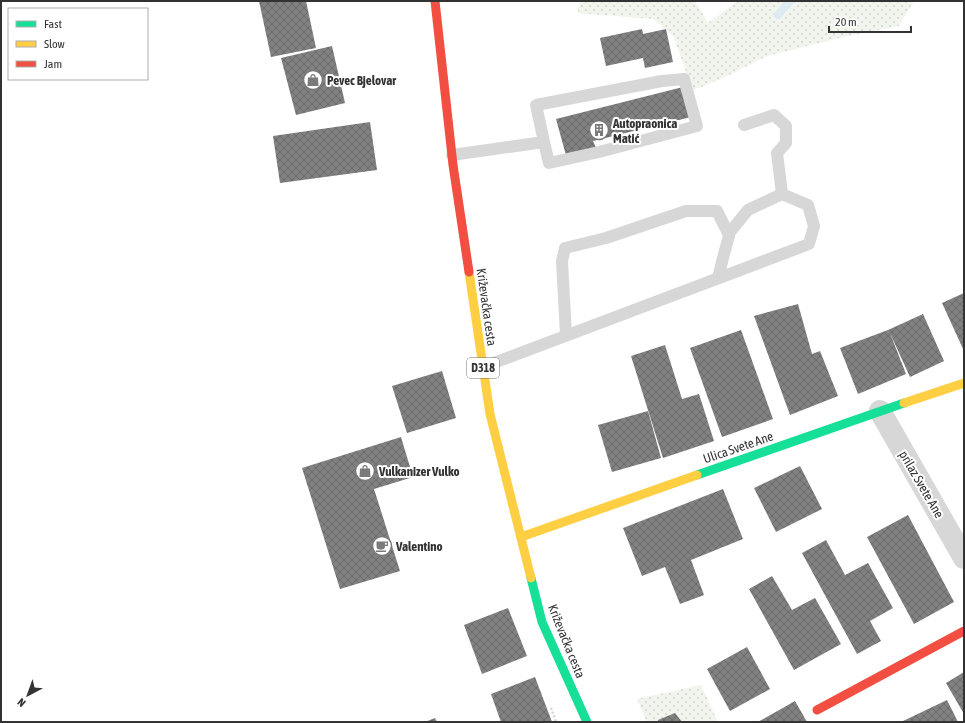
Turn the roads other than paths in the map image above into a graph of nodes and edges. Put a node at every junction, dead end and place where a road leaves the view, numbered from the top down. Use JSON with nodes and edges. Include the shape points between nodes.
{"nodes":[{"id":1,"x":435,"y":1,"type":"edge"},
{"id":2,"x":744,"y":125,"type":"dead end"},
{"id":3,"x":544,"y":142,"type":"junction"},
{"id":4,"x":452,"y":155,"type":"junction"},
{"id":5,"x":782,"y":194,"type":"junction"},
{"id":6,"x":729,"y":236,"type":"junction"},
{"id":7,"x":718,"y":278,"type":"junction"},
{"id":8,"x":566,"y":336,"type":"junction"},
{"id":9,"x":483,"y":367,"type":"junction"},
{"id":10,"x":964,"y":383,"type":"edge"},
{"id":11,"x":880,"y":411,"type":"junction"},
{"id":12,"x":521,"y":536,"type":"junction"},
{"id":13,"x":964,"y":558,"type":"edge"},
{"id":14,"x":964,"y":631,"type":"edge"},
{"id":15,"x":817,"y":710,"type":"dead end"},
{"id":16,"x":587,"y":722,"type":"edge"}],
"edges":[{"from":1,"to":4,"type":"main road","name":"Križevačka cesta","number":"D318"},
{"from":2,"to":5,"type":"lane","via":[[774,115],[786,126],[786,144],[777,153]]},
{"from":3,"to":3,"type":"lane","via":[[536,105],[662,81],[684,79],[697,126],[549,163]]},
{"from":3,"to":4,"type":"lane"},
{"from":4,"to":9,"type":"main road","name":"Križevačka cesta","number":"D318"},
{"from":5,"to":6,"type":"lane","via":[[748,210]]},
{"from":5,"to":7,"type":"lane","via":[[808,205],[814,226],[809,244]]},
{"from":6,"to":7,"type":"lane"},
{"from":6,"to":8,"type":"lane","via":[[717,211],[686,210],[606,238],[565,248],[562,261]]},
{"from":7,"to":8,"type":"lane"},
{"from":8,"to":9,"type":"lane"},
{"from":9,"to":12,"type":"main road","name":"Križevačka cesta","number":"D318","via":[[490,414]]},
{"from":10,"to":11,"type":"main road","name":"Ulica Svete Ane"},
{"from":11,"to":12,"type":"main road","name":"Ulica Svete Ane"},
{"from":11,"to":13,"type":"street","name":"prilaz Svete Ane"},
{"from":12,"to":16,"type":"main road","name":"Križevačka cesta","number":"D318","via":[[542,622]]},
{"from":14,"to":15,"type":"main road"}]}
